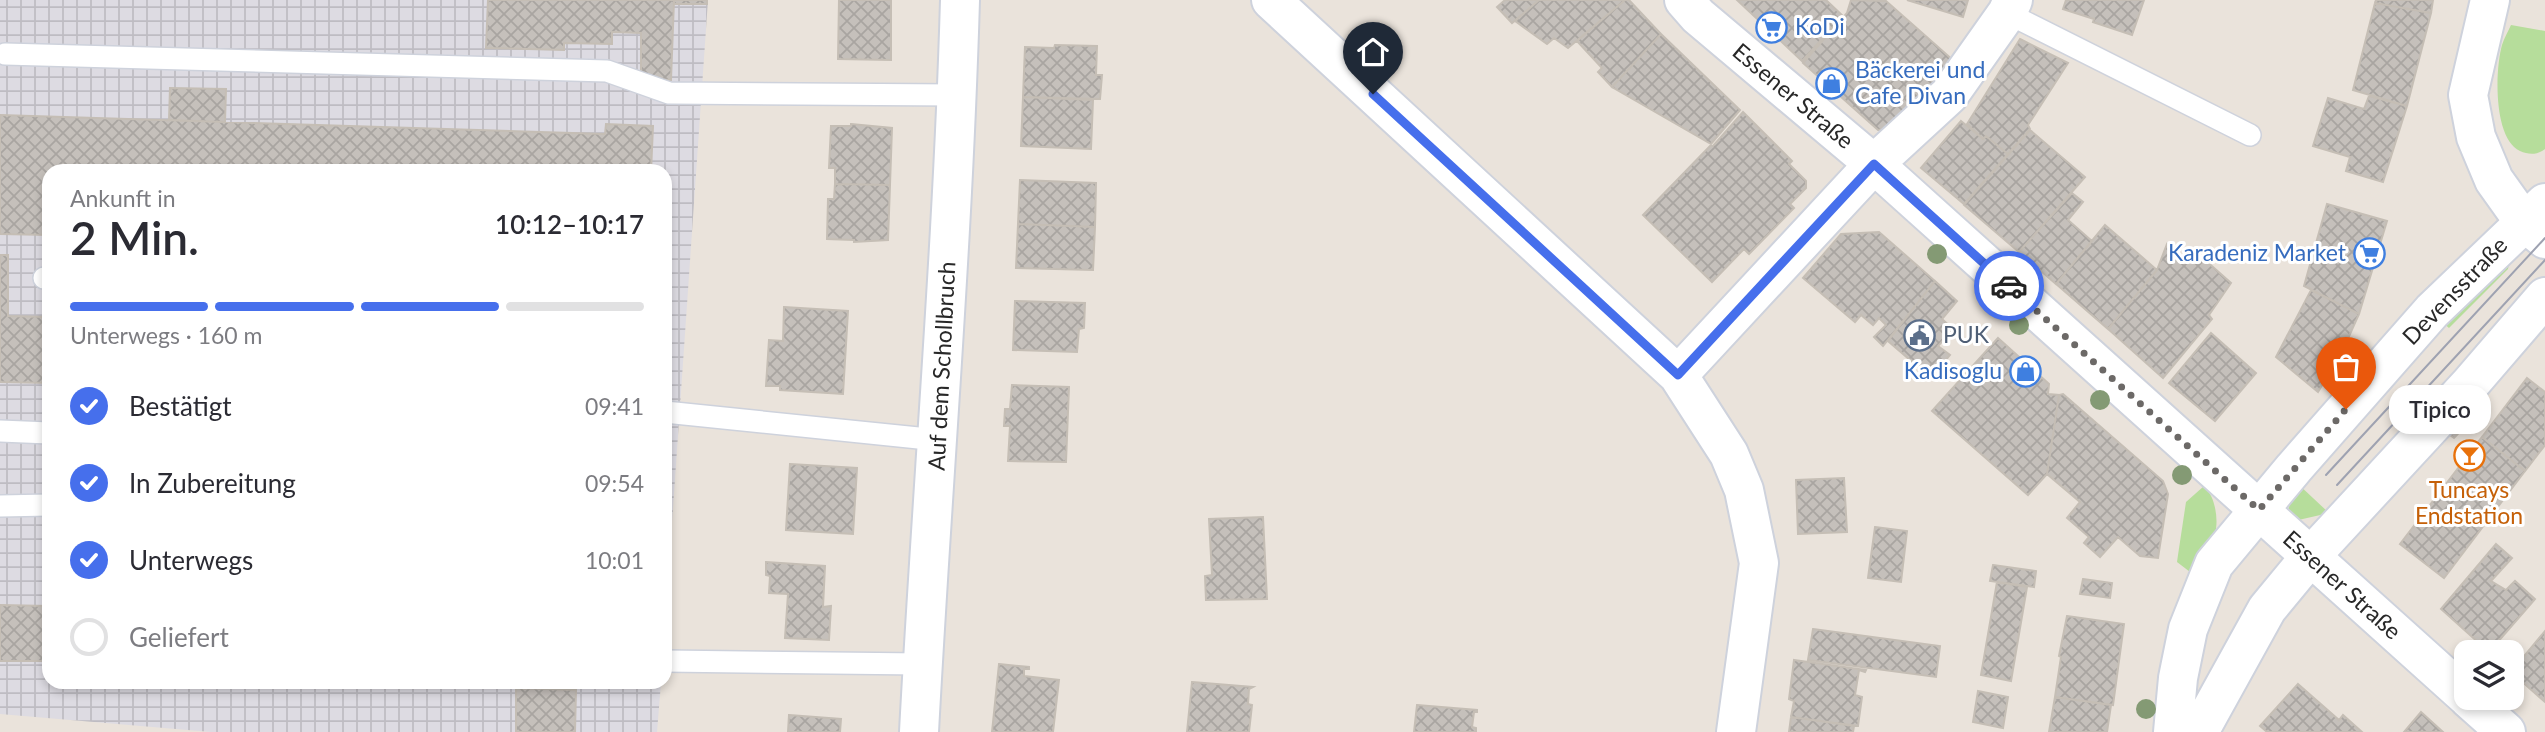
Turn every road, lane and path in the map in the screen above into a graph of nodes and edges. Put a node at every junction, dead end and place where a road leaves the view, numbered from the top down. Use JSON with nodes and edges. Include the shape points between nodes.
{"nodes":[{"id":1,"x":960,"y":0,"type":"edge"},
{"id":2,"x":1271,"y":0,"type":"edge"},
{"id":3,"x":1684,"y":0,"type":"edge"},
{"id":4,"x":2490,"y":0,"type":"edge"},
{"id":5,"x":2010,"y":6,"type":"edge"},
{"id":6,"x":5,"y":54,"type":"dead end"},
{"id":7,"x":957,"y":95,"type":"junction"},
{"id":8,"x":2250,"y":135,"type":"dead end"},
{"id":9,"x":1874,"y":164,"type":"junction"},
{"id":10,"x":2538,"y":221,"type":"edge"},
{"id":11,"x":2545,"y":297,"type":"edge"},
{"id":12,"x":1678,"y":375,"type":"junction"},
{"id":13,"x":672,"y":413,"type":"edge"},
{"id":14,"x":0,"y":431,"type":"edge"},
{"id":15,"x":42,"y":433,"type":"edge"},
{"id":16,"x":938,"y":440,"type":"junction"},
{"id":17,"x":42,"y":505,"type":"edge"},
{"id":18,"x":0,"y":506,"type":"edge"},
{"id":19,"x":2259,"y":510,"type":"junction"},
{"id":20,"x":2310,"y":557,"type":"junction"},
{"id":21,"x":672,"y":661,"type":"edge"},
{"id":22,"x":922,"y":663,"type":"junction"},
{"id":23,"x":2454,"y":685,"type":"edge"},
{"id":24,"x":2481,"y":710,"type":"edge"},
{"id":25,"x":919,"y":732,"type":"edge"},
{"id":26,"x":1736,"y":732,"type":"edge"},
{"id":27,"x":2173,"y":732,"type":"edge"},
{"id":28,"x":2199,"y":732,"type":"edge"},
{"id":29,"x":2506,"y":732,"type":"edge"}],
"edges":[{"from":1,"to":7,"type":"street","name":"Auf dem Schollbruch"},
{"from":2,"to":12,"type":"street"},
{"from":3,"to":9,"type":"street","name":"Essener Straße"},
{"from":4,"to":10,"type":"street","via":[[2468,95],[2476,137],[2494,180]]},
{"from":5,"to":8,"type":"lane"},
{"from":5,"to":9,"type":"street","via":[[1949,95]]},
{"from":6,"to":7,"type":"lane","via":[[607,71],[669,93]]},
{"from":7,"to":16,"type":"street","name":"Auf dem Schollbruch"},
{"from":9,"to":12,"type":"street"},
{"from":9,"to":19,"type":"street","name":"Essener Straße"},
{"from":10,"to":19,"type":"street","name":"Devensstraße","via":[[2432,311]]},
{"from":11,"to":20,"type":"street"},
{"from":12,"to":26,"type":"street","via":[[1729,454],[1744,490],[1759,563]]},
{"from":13,"to":16,"type":"lane"},
{"from":14,"to":15,"type":"lane"},
{"from":16,"to":22,"type":"street","name":"Auf dem Schollbruch"},
{"from":17,"to":18,"type":"lane"},
{"from":19,"to":20,"type":"street","name":"Essener Straße"},
{"from":19,"to":27,"type":"street","name":"Devensstraße","via":[[2214,564],[2188,629]]},
{"from":20,"to":23,"type":"street","name":"Essener Straße"},
{"from":20,"to":28,"type":"street","via":[[2267,609]]},
{"from":21,"to":22,"type":"lane"},
{"from":22,"to":25,"type":"street","name":"Auf dem Schollbruch"},
{"from":24,"to":29,"type":"street","name":"Essener Straße"}]}
